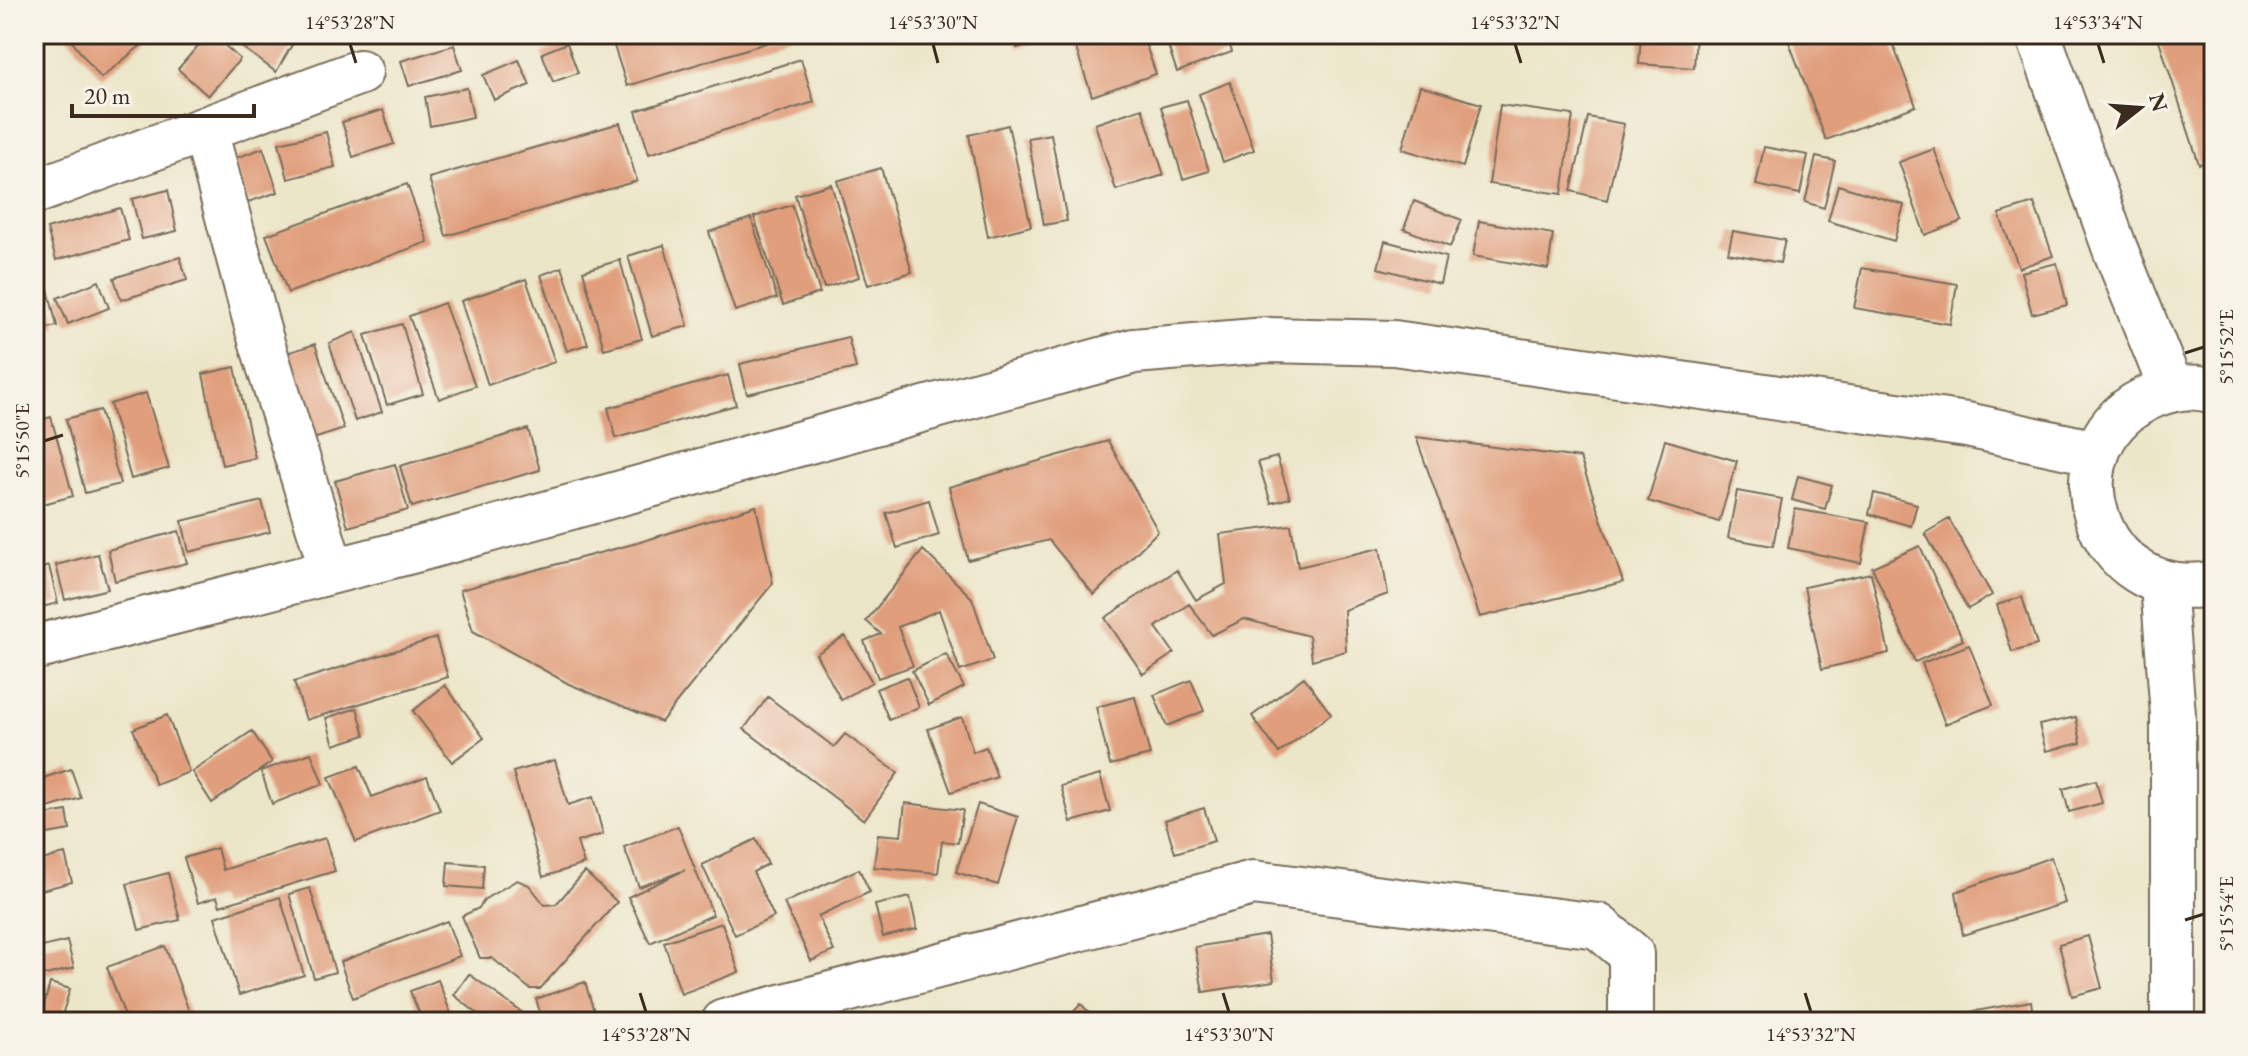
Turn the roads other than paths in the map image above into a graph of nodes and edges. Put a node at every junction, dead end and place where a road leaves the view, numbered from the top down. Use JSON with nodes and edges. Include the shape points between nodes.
{"nodes":[{"id":1,"x":2038,"y":34,"type":"edge"},
{"id":2,"x":360,"y":72,"type":"dead end"},
{"id":3,"x":205,"y":130,"type":"junction"},
{"id":4,"x":34,"y":192,"type":"edge"},
{"id":5,"x":2171,"y":388,"type":"junction"},
{"id":6,"x":2214,"y":391,"type":"edge"},
{"id":7,"x":2096,"y":453,"type":"junction"},
{"id":8,"x":332,"y":571,"type":"junction"},
{"id":9,"x":2214,"y":583,"type":"edge"},
{"id":10,"x":2163,"y":584,"type":"junction"},
{"id":11,"x":34,"y":648,"type":"edge"},
{"id":12,"x":724,"y":1022,"type":"edge"},
{"id":13,"x":1631,"y":1022,"type":"edge"},
{"id":14,"x":2173,"y":1022,"type":"edge"}],
"edges":[{"from":1,"to":5,"type":"street"},
{"from":2,"to":3,"type":"street"},
{"from":3,"to":4,"type":"street"},
{"from":3,"to":8,"type":"street","via":[[258,330]]},
{"from":5,"to":6,"type":"street"},
{"from":5,"to":7,"type":"street","via":[[2139,401],[2113,424]]},
{"from":7,"to":8,"type":"street","via":[[1967,425],[1394,343],[1267,340],[1134,351]]},
{"from":7,"to":10,"type":"street","via":[[2091,485],[2095,518],[2110,547],[2133,569]]},
{"from":8,"to":11,"type":"street"},
{"from":9,"to":10,"type":"street"},
{"from":10,"to":14,"type":"street","via":[[2173,715]]},
{"from":12,"to":13,"type":"street","via":[[1253,883],[1598,926],[1631,954]]}]}
